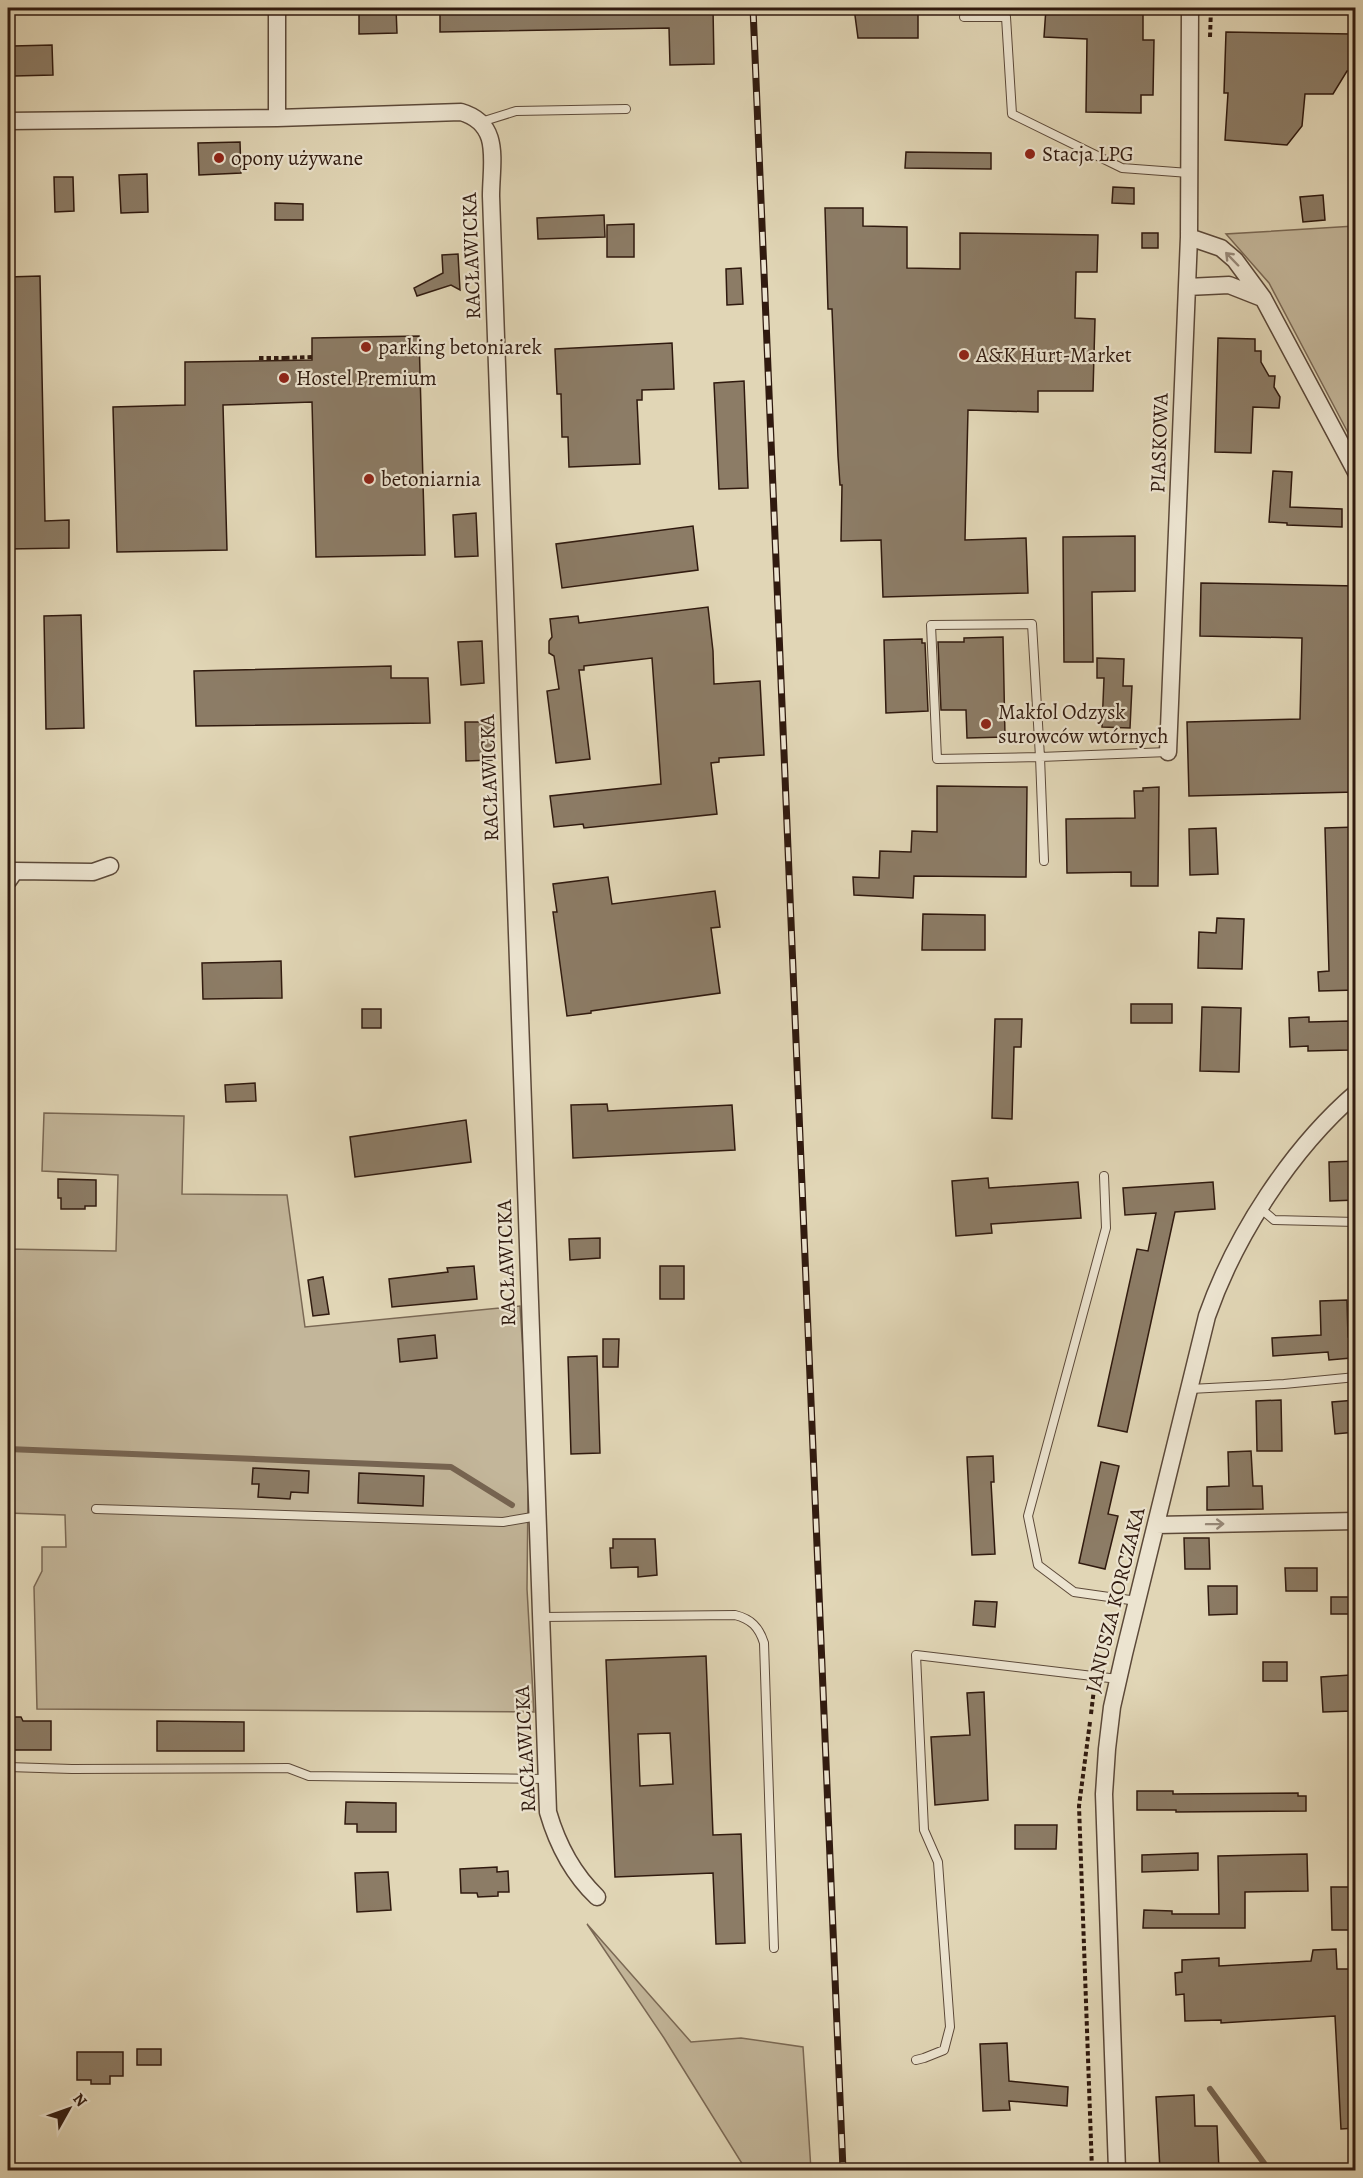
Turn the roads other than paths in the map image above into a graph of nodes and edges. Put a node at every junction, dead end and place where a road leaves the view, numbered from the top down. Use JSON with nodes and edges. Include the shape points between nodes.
{"nodes":[{"id":1,"x":277,"y":8,"type":"edge"},
{"id":2,"x":1190,"y":8,"type":"edge"},
{"id":3,"x":963,"y":17,"type":"dead end"},
{"id":4,"x":626,"y":110,"type":"dead end"},
{"id":5,"x":278,"y":118,"type":"junction"},
{"id":6,"x":8,"y":121,"type":"edge"},
{"id":7,"x":481,"y":122,"type":"junction"},
{"id":8,"x":1190,"y":172,"type":"junction"},
{"id":9,"x":1189,"y":237,"type":"junction"},
{"id":10,"x":1187,"y":287,"type":"junction"},
{"id":11,"x":1263,"y":298,"type":"junction"},
{"id":12,"x":1356,"y":472,"type":"edge"},
{"id":13,"x":1168,"y":752,"type":"joint"},
{"id":14,"x":1040,"y":758,"type":"junction"},
{"id":15,"x":1044,"y":861,"type":"dead end"},
{"id":16,"x":110,"y":866,"type":"dead end"},
{"id":17,"x":8,"y":881,"type":"edge"},
{"id":18,"x":1356,"y":1093,"type":"edge"},
{"id":19,"x":1104,"y":1176,"type":"dead end"},
{"id":20,"x":1259,"y":1208,"type":"junction"},
{"id":21,"x":1356,"y":1222,"type":"edge"},
{"id":22,"x":1356,"y":1377,"type":"edge"},
{"id":23,"x":1190,"y":1389,"type":"junction"},
{"id":24,"x":96,"y":1509,"type":"dead end"},
{"id":25,"x":538,"y":1516,"type":"junction"},
{"id":26,"x":1356,"y":1521,"type":"edge"},
{"id":27,"x":1156,"y":1525,"type":"junction"},
{"id":28,"x":1137,"y":1601,"type":"junction"},
{"id":29,"x":542,"y":1617,"type":"junction"},
{"id":30,"x":1118,"y":1679,"type":"junction"},
{"id":31,"x":8,"y":1767,"type":"edge"},
{"id":32,"x":547,"y":1779,"type":"junction"},
{"id":33,"x":597,"y":1897,"type":"dead end"},
{"id":34,"x":774,"y":1948,"type":"dead end"},
{"id":35,"x":916,"y":2060,"type":"dead end"},
{"id":36,"x":1117,"y":2170,"type":"edge"}],
"edges":[{"from":1,"to":5,"type":"street"},
{"from":2,"to":8,"type":"street","name":"PIASKOWA"},
{"from":3,"to":8,"type":"lane","via":[[1006,16],[1012,114],[1122,168]]},
{"from":4,"to":7,"type":"lane","via":[[516,111]]},
{"from":5,"to":6,"type":"street"},
{"from":5,"to":7,"type":"street","via":[[461,112]]},
{"from":7,"to":25,"type":"street","name":"RACŁAWICKA","via":[[492,142]]},
{"from":8,"to":9,"type":"street","name":"PIASKOWA"},
{"from":9,"to":10,"type":"street","name":"PIASKOWA"},
{"from":11,"to":9,"type":"street","one_way":true,"via":[[1235,260],[1221,248]]},
{"from":10,"to":11,"type":"street","via":[[1230,285]]},
{"from":10,"to":13,"type":"street","name":"PIASKOWA"},
{"from":11,"to":12,"type":"street"},
{"from":13,"to":14,"type":"lane","name":"PIASKOWA"},
{"from":14,"to":14,"type":"lane","name":"PIASKOWA","via":[[937,759],[931,625],[1032,624]]},
{"from":14,"to":15,"type":"lane","name":"PIASKOWA"},
{"from":16,"to":17,"type":"street","via":[[93,872],[15,870]]},
{"from":18,"to":20,"type":"street","name":"JANUSZA KORCZAKA","via":[[1299,1154]]},
{"from":19,"to":28,"type":"lane","via":[[1106,1228],[1028,1516],[1038,1565],[1074,1592]]},
{"from":20,"to":21,"type":"lane","via":[[1274,1220]]},
{"from":20,"to":23,"type":"street","name":"JANUSZA KORCZAKA","via":[[1215,1294]]},
{"from":22,"to":23,"type":"lane"},
{"from":23,"to":27,"type":"street","name":"JANUSZA KORCZAKA"},
{"from":24,"to":25,"type":"lane","via":[[503,1522]]},
{"from":25,"to":29,"type":"street","name":"RACŁAWICKA"},
{"from":27,"to":26,"type":"street","one_way":true},
{"from":27,"to":28,"type":"street","name":"JANUSZA KORCZAKA"},
{"from":28,"to":30,"type":"street","name":"JANUSZA KORCZAKA"},
{"from":29,"to":32,"type":"street","name":"RACŁAWICKA"},
{"from":29,"to":34,"type":"lane","via":[[735,1615],[754,1624],[764,1643]]},
{"from":30,"to":35,"type":"lane","via":[[916,1654],[924,1830],[938,1862],[950,2027],[944,2050]]},
{"from":30,"to":36,"type":"street","name":"JANUSZA KORCZAKA","via":[[1110,1717],[1104,1794]]},
{"from":31,"to":32,"type":"lane","via":[[288,1768],[309,1776]]},
{"from":32,"to":33,"type":"street","name":"RACŁAWICKA","via":[[548,1812],[555,1834]]}]}
